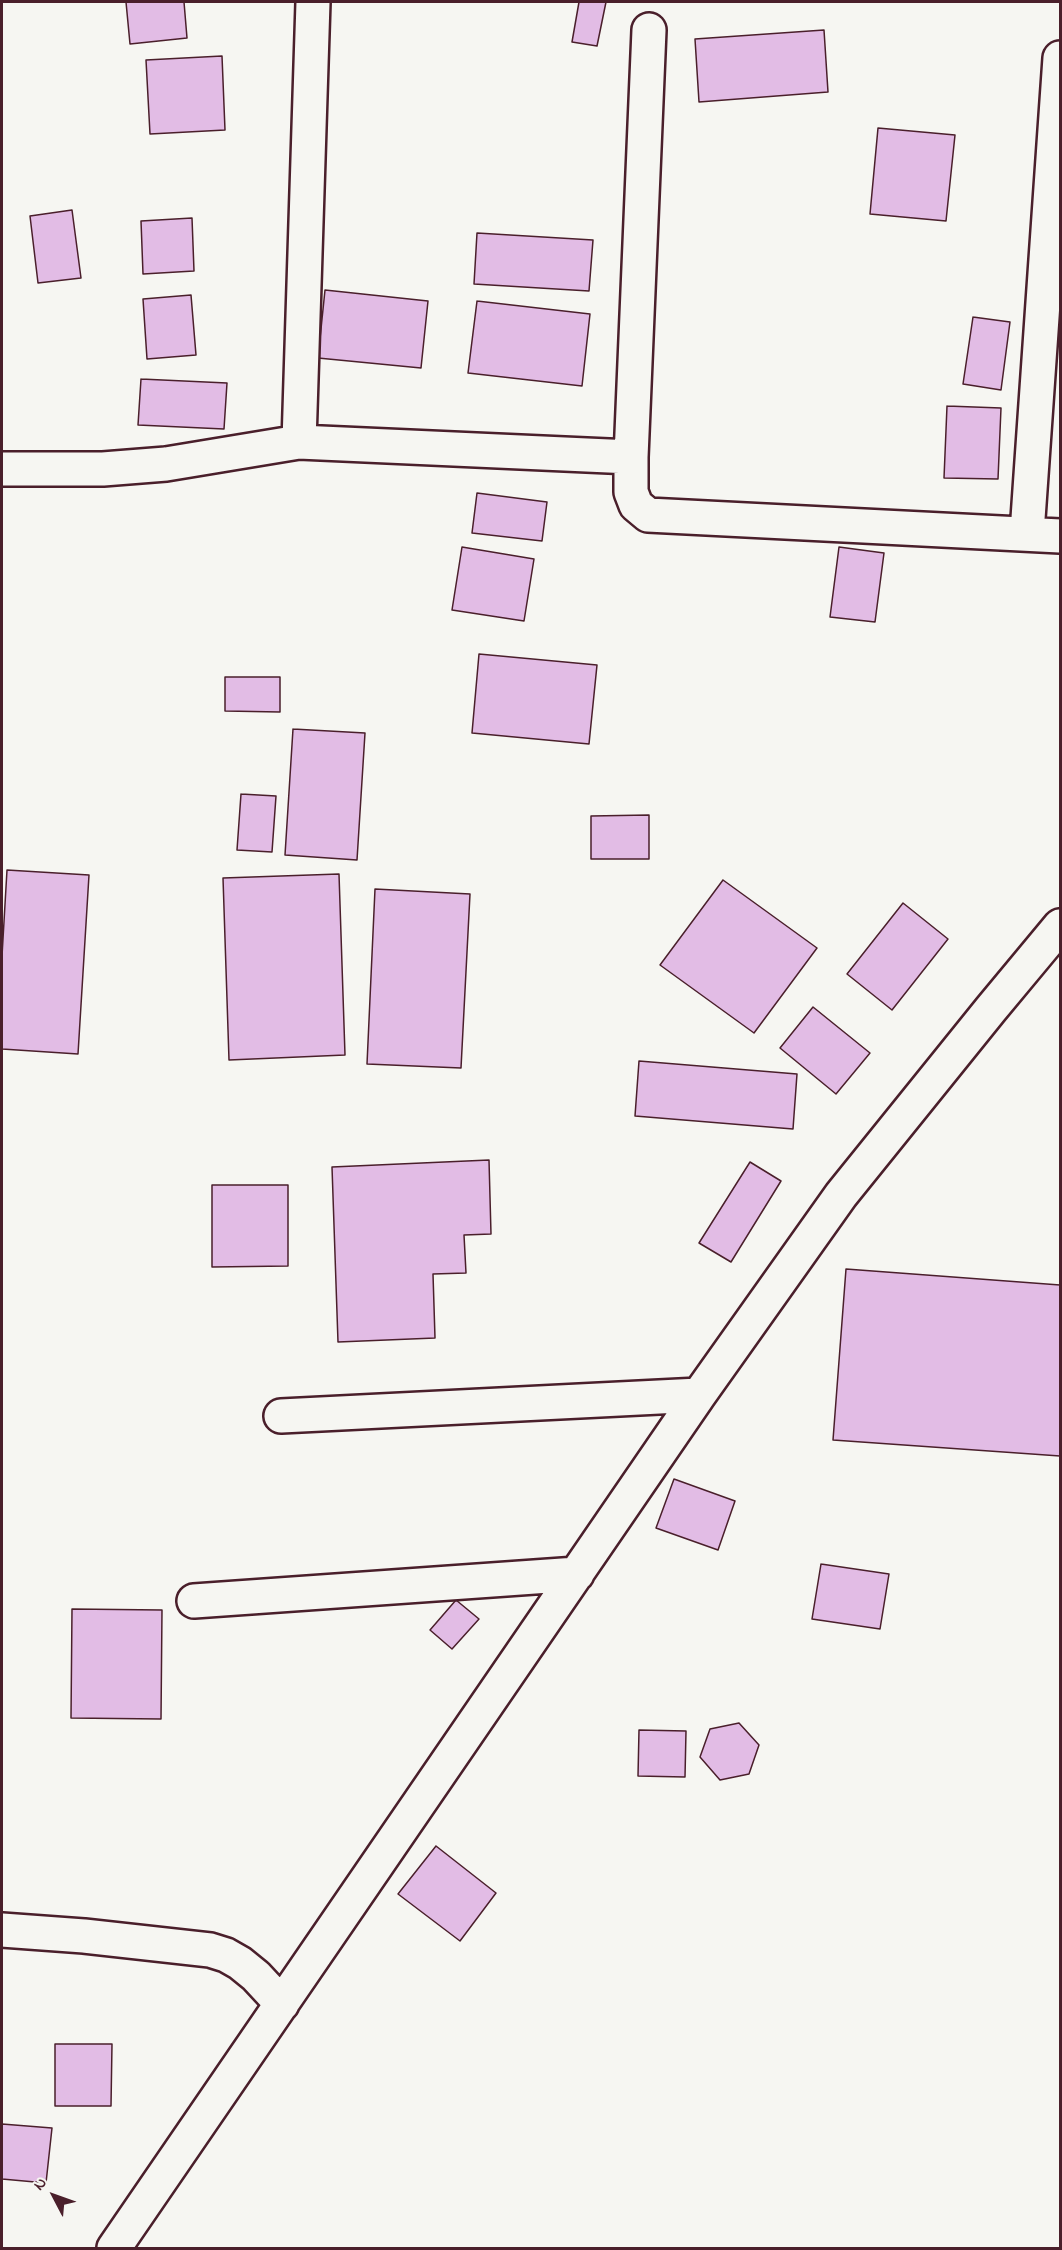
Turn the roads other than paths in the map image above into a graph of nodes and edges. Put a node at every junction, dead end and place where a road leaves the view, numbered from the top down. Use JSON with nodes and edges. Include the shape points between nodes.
{"nodes":[{"id":1,"x":313,"y":2,"type":"edge"},
{"id":2,"x":649,"y":30,"type":"dead end"},
{"id":3,"x":1060,"y":58,"type":"edge"},
{"id":4,"x":299,"y":442,"type":"junction"},
{"id":5,"x":631,"y":457,"type":"junction"},
{"id":6,"x":2,"y":469,"type":"edge"},
{"id":7,"x":1027,"y":533,"type":"junction"},
{"id":8,"x":1060,"y":536,"type":"edge"},
{"id":9,"x":1060,"y":926,"type":"edge"},
{"id":10,"x":699,"y":1395,"type":"junction"},
{"id":11,"x":281,"y":1416,"type":"dead end"},
{"id":12,"x":577,"y":1574,"type":"junction"},
{"id":13,"x":194,"y":1601,"type":"dead end"},
{"id":14,"x":2,"y":1930,"type":"edge"},
{"id":15,"x":282,"y":2004,"type":"junction"},
{"id":16,"x":114,"y":2248,"type":"edge"}],
"edges":[{"from":1,"to":4,"type":"street"},
{"from":2,"to":5,"type":"street"},
{"from":3,"to":7,"type":"street"},
{"from":4,"to":5,"type":"street"},
{"from":4,"to":6,"type":"street","via":[[166,464],[103,469]]},
{"from":5,"to":7,"type":"street","via":[[631,492],[636,504],[648,515]]},
{"from":7,"to":8,"type":"street"},
{"from":9,"to":10,"type":"street","via":[[841,1195]]},
{"from":10,"to":11,"type":"street"},
{"from":10,"to":12,"type":"street"},
{"from":12,"to":13,"type":"street"},
{"from":12,"to":15,"type":"street"},
{"from":14,"to":15,"type":"street","via":[[210,1950],[240,1964]]},
{"from":15,"to":16,"type":"street"}]}
